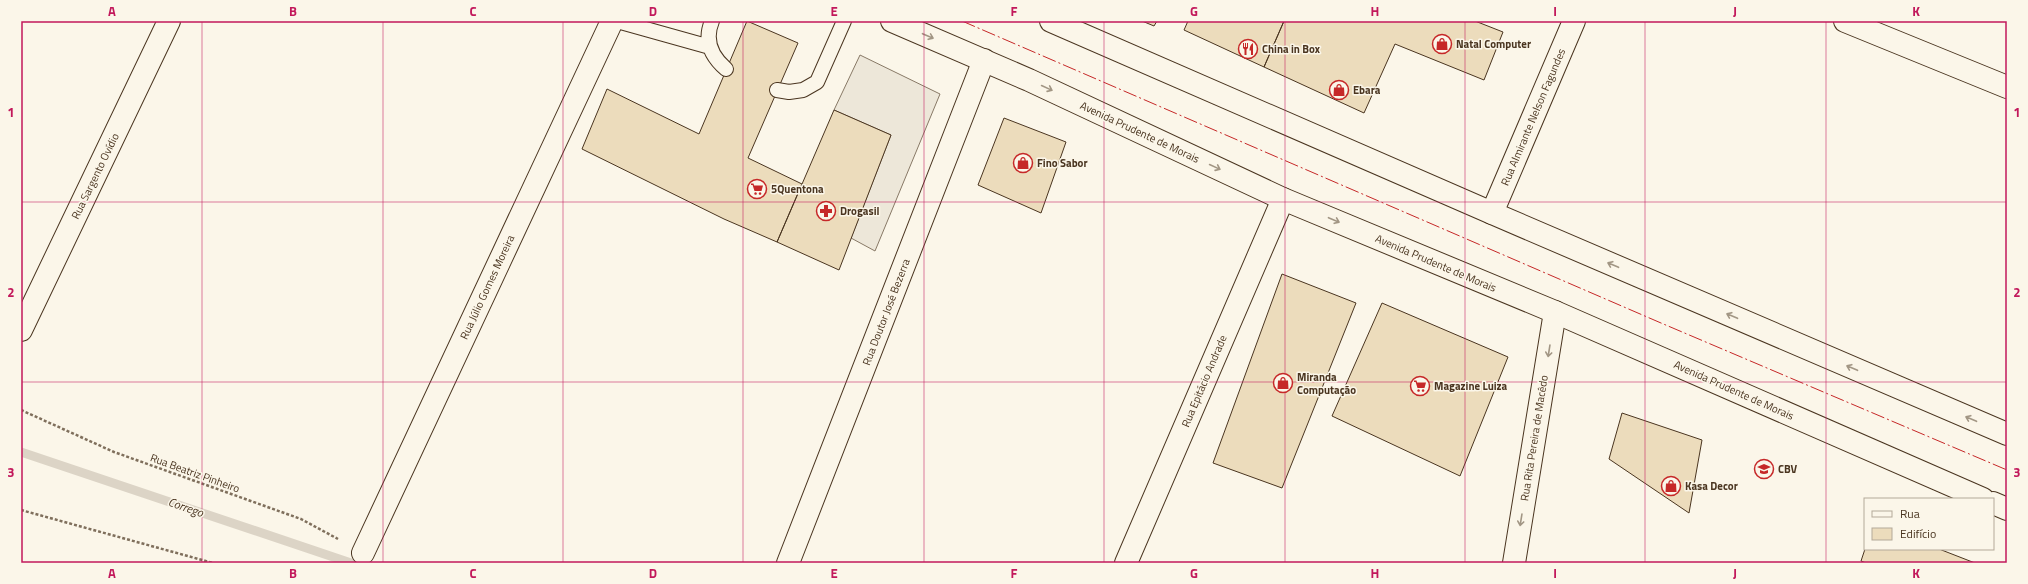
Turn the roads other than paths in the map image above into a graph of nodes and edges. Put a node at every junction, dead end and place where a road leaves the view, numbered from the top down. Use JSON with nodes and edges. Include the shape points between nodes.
{"nodes":[{"id":1,"x":169,"y":21,"type":"edge"},
{"id":2,"x":612,"y":21,"type":"edge"},
{"id":3,"x":617,"y":21,"type":"edge"},
{"id":4,"x":712,"y":21,"type":"edge"},
{"id":5,"x":844,"y":21,"type":"edge"},
{"id":6,"x":892,"y":21,"type":"edge"},
{"id":7,"x":1574,"y":21,"type":"edge"},
{"id":8,"x":1845,"y":21,"type":"edge"},
{"id":9,"x":1058,"y":22,"type":"edge"},
{"id":10,"x":710,"y":47,"type":"junction"},
{"id":11,"x":984,"y":60,"type":"junction"},
{"id":12,"x":726,"y":69,"type":"dead end"},
{"id":13,"x":2007,"y":87,"type":"edge"},
{"id":14,"x":777,"y":90,"type":"dead end"},
{"id":15,"x":1283,"y":199,"type":"junction"},
{"id":16,"x":1492,"y":214,"type":"junction"},
{"id":17,"x":1555,"y":312,"type":"junction"},
{"id":18,"x":21,"y":330,"type":"edge"},
{"id":19,"x":2007,"y":434,"type":"edge"},
{"id":20,"x":1981,"y":498,"type":"edge"},
{"id":21,"x":1994,"y":503,"type":"edge"},
{"id":22,"x":2007,"y":509,"type":"edge"},
{"id":23,"x":363,"y":553,"type":"road end"},
{"id":24,"x":788,"y":563,"type":"edge"},
{"id":25,"x":1126,"y":563,"type":"edge"},
{"id":26,"x":1514,"y":563,"type":"edge"}],
"edges":[{"from":1,"to":18,"type":"street","name":"Rua Sargento Ovídio"},
{"from":2,"to":23,"type":"street","name":"Rua Júlio Gomes Moreira"},
{"from":3,"to":10,"type":"lane"},
{"from":4,"to":10,"type":"lane","via":[[709,28]]},
{"from":5,"to":14,"type":"lane","via":[[817,82],[802,90]]},
{"from":6,"to":11,"type":"street","name":"Avenida Prudente de Morais","one_way":true},
{"from":7,"to":16,"type":"street","name":"Rua Almirante Nelson Fagundes"},
{"from":8,"to":13,"type":"street"},
{"from":9,"to":16,"type":"street"},
{"from":10,"to":12,"type":"lane","via":[[716,60]]},
{"from":11,"to":15,"type":"street","name":"Avenida Prudente de Morais","one_way":true},
{"from":11,"to":24,"type":"street","name":"Rua Doutor José Bezerra"},
{"from":15,"to":17,"type":"street","name":"Avenida Prudente de Morais","one_way":true},
{"from":15,"to":25,"type":"street","name":"Rua Epitácio Andrade"},
{"from":19,"to":16,"type":"street","one_way":true},
{"from":17,"to":20,"type":"street","name":"Avenida Prudente de Morais"},
{"from":17,"to":26,"type":"street","name":"Rua Rita Pereira de Macêdo","one_way":true},
{"from":21,"to":22,"type":"street"}]}
